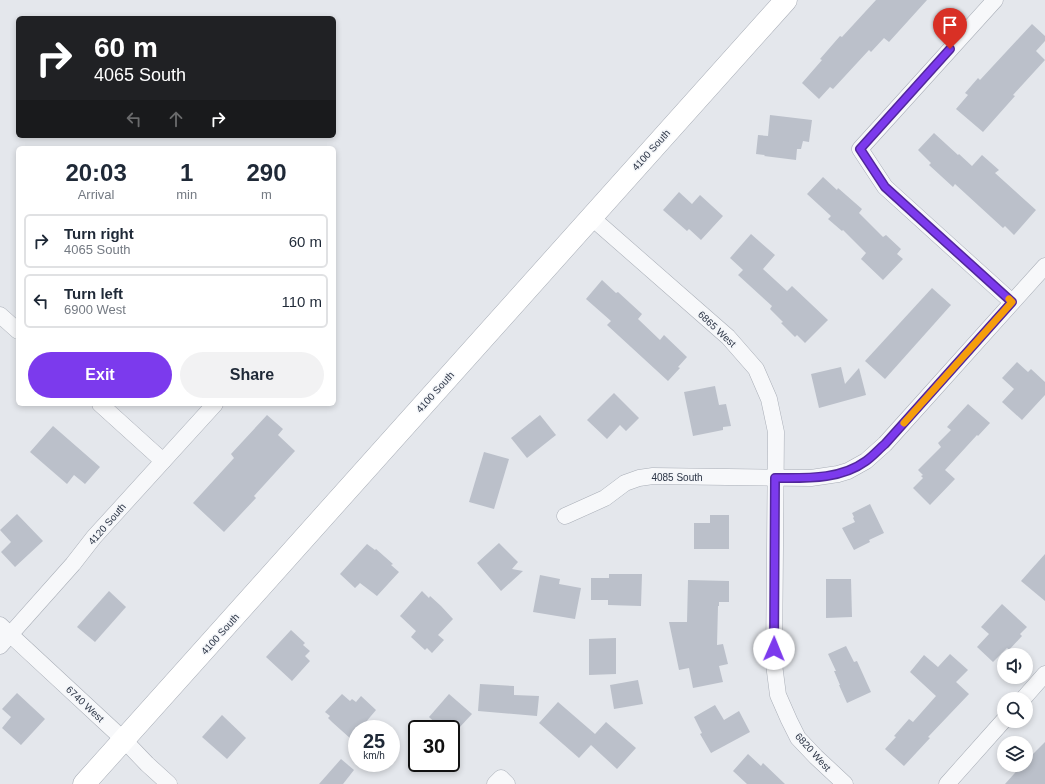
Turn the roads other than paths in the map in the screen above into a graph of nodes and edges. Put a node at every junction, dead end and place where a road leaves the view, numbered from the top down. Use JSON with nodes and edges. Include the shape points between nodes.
{"nodes":[{"id":1,"x":786,"y":0,"type":"edge"},
{"id":2,"x":995,"y":0,"type":"edge"},
{"id":3,"x":591,"y":217,"type":"junction"},
{"id":4,"x":1045,"y":266,"type":"edge"},
{"id":5,"x":1012,"y":302,"type":"junction"},
{"id":6,"x":0,"y":315,"type":"edge"},
{"id":7,"x":16,"y":329,"type":"edge"},
{"id":8,"x":102,"y":406,"type":"edge"},
{"id":9,"x":212,"y":406,"type":"edge"},
{"id":10,"x":163,"y":461,"type":"junction"},
{"id":11,"x":775,"y":478,"type":"junction"},
{"id":12,"x":565,"y":516,"type":"dead end"},
{"id":13,"x":3,"y":635,"type":"edge"},
{"id":14,"x":1045,"y":674,"type":"edge"},
{"id":15,"x":1029,"y":692,"type":"edge"},
{"id":16,"x":997,"y":728,"type":"edge"},
{"id":17,"x":124,"y":740,"type":"junction"},
{"id":18,"x":84,"y":784,"type":"edge"},
{"id":19,"x":169,"y":784,"type":"edge"},
{"id":20,"x":845,"y":784,"type":"edge"},
{"id":21,"x":947,"y":784,"type":"edge"}],
"edges":[{"from":1,"to":3,"type":"main road","name":"4100 South"},
{"from":2,"to":5,"type":"street","via":[[860,149],[885,187]]},
{"from":3,"to":11,"type":"street","name":"6865 West","via":[[728,337],[756,370],[770,399],[776,432]]},
{"from":3,"to":17,"type":"main road","name":"4100 South"},
{"from":4,"to":5,"type":"street","name":"4085 South"},
{"from":5,"to":11,"type":"street","name":"4085 South","via":[[885,444],[866,461],[838,474],[811,478]]},
{"from":6,"to":7,"type":"street"},
{"from":8,"to":10,"type":"street"},
{"from":9,"to":10,"type":"street","name":"4120 South"},
{"from":10,"to":13,"type":"street","name":"4120 South","via":[[73,564]]},
{"from":11,"to":12,"type":"street","name":"4085 South","via":[[639,478],[625,483],[605,498]]},
{"from":11,"to":20,"type":"street","name":"6820 West","via":[[774,664],[778,695],[798,738]]},
{"from":13,"to":17,"type":"street","name":"6740 West"},
{"from":14,"to":15,"type":"street"},
{"from":16,"to":21,"type":"street"},
{"from":17,"to":18,"type":"main road","name":"4100 South"},
{"from":17,"to":19,"type":"street","name":"6740 West"}]}
